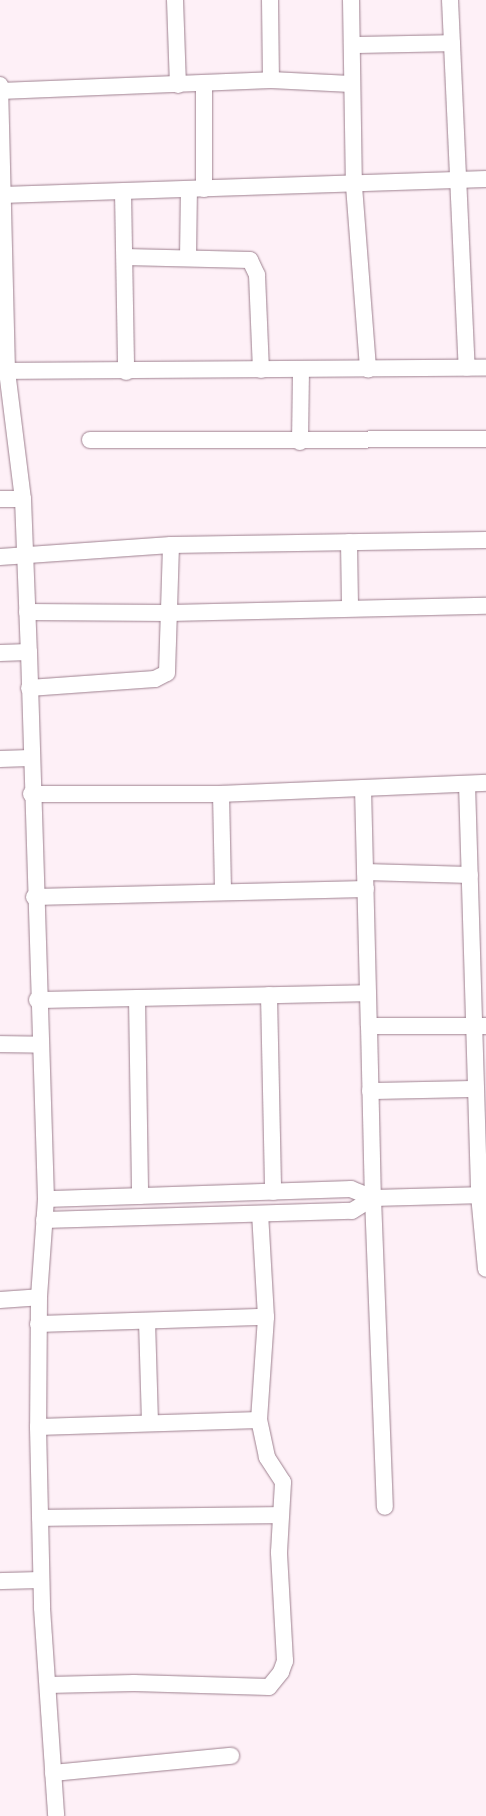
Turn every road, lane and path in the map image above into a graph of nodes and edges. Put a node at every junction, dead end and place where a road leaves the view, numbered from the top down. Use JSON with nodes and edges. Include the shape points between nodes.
{"nodes":[{"id":1,"x":175,"y":0,"type":"edge"},
{"id":2,"x":270,"y":0,"type":"edge"},
{"id":3,"x":351,"y":0,"type":"edge"},
{"id":4,"x":450,"y":0,"type":"edge"},
{"id":5,"x":452,"y":43,"type":"junction"},
{"id":6,"x":352,"y":45,"type":"junction"},
{"id":7,"x":271,"y":80,"type":"junction"},
{"id":8,"x":178,"y":84,"type":"junction"},
{"id":9,"x":204,"y":84,"type":"junction"},
{"id":10,"x":351,"y":84,"type":"junction"},
{"id":11,"x":0,"y":85,"type":"edge"},
{"id":12,"x":0,"y":91,"type":"edge"},
{"id":13,"x":0,"y":173,"type":"edge"},
{"id":14,"x":486,"y":179,"type":"edge"},
{"id":15,"x":457,"y":180,"type":"junction"},
{"id":16,"x":354,"y":186,"type":"junction"},
{"id":17,"x":197,"y":189,"type":"junction"},
{"id":18,"x":123,"y":192,"type":"junction"},
{"id":19,"x":2,"y":195,"type":"junction"},
{"id":20,"x":125,"y":256,"type":"junction"},
{"id":21,"x":188,"y":258,"type":"junction"},
{"id":22,"x":467,"y":368,"type":"junction"},
{"id":23,"x":486,"y":368,"type":"edge"},
{"id":24,"x":368,"y":369,"type":"junction"},
{"id":25,"x":262,"y":370,"type":"junction"},
{"id":26,"x":301,"y":370,"type":"junction"},
{"id":27,"x":3,"y":371,"type":"edge"},
{"id":28,"x":126,"y":372,"type":"junction"},
{"id":29,"x":486,"y":439,"type":"edge"},
{"id":30,"x":90,"y":440,"type":"dead end"},
{"id":31,"x":300,"y":442,"type":"junction"},
{"id":32,"x":0,"y":499,"type":"edge"},
{"id":33,"x":23,"y":499,"type":"junction"},
{"id":34,"x":486,"y":540,"type":"edge"},
{"id":35,"x":349,"y":542,"type":"junction"},
{"id":36,"x":171,"y":545,"type":"junction"},
{"id":37,"x":0,"y":557,"type":"edge"},
{"id":38,"x":24,"y":558,"type":"junction"},
{"id":39,"x":486,"y":606,"type":"edge"},
{"id":40,"x":350,"y":608,"type":"junction"},
{"id":41,"x":27,"y":612,"type":"junction"},
{"id":42,"x":170,"y":613,"type":"junction"},
{"id":43,"x":29,"y":652,"type":"junction"},
{"id":44,"x":0,"y":653,"type":"edge"},
{"id":45,"x":29,"y":688,"type":"junction"},
{"id":46,"x":30,"y":758,"type":"junction"},
{"id":47,"x":0,"y":759,"type":"edge"},
{"id":48,"x":486,"y":783,"type":"edge"},
{"id":49,"x":467,"y":784,"type":"junction"},
{"id":50,"x":363,"y":788,"type":"junction"},
{"id":51,"x":31,"y":794,"type":"junction"},
{"id":52,"x":221,"y":794,"type":"junction"},
{"id":53,"x":365,"y":872,"type":"junction"},
{"id":54,"x":470,"y":876,"type":"junction"},
{"id":55,"x":366,"y":889,"type":"junction"},
{"id":56,"x":223,"y":892,"type":"junction"},
{"id":57,"x":34,"y":897,"type":"junction"},
{"id":58,"x":368,"y":993,"type":"junction"},
{"id":59,"x":269,"y":995,"type":"junction"},
{"id":60,"x":136,"y":998,"type":"junction"},
{"id":61,"x":38,"y":1000,"type":"junction"},
{"id":62,"x":368,"y":1026,"type":"junction"},
{"id":63,"x":480,"y":1026,"type":"edge"},
{"id":64,"x":0,"y":1044,"type":"edge"},
{"id":65,"x":39,"y":1045,"type":"junction"},
{"id":66,"x":476,"y":1089,"type":"junction"},
{"id":67,"x":370,"y":1091,"type":"junction"},
{"id":68,"x":273,"y":1192,"type":"junction"},
{"id":69,"x":482,"y":1195,"type":"edge"},
{"id":70,"x":140,"y":1196,"type":"junction"},
{"id":71,"x":374,"y":1198,"type":"junction"},
{"id":72,"x":46,"y":1199,"type":"junction"},
{"id":73,"x":260,"y":1214,"type":"junction"},
{"id":74,"x":44,"y":1220,"type":"junction"},
{"id":75,"x":486,"y":1269,"type":"edge"},
{"id":76,"x":39,"y":1297,"type":"junction"},
{"id":77,"x":0,"y":1300,"type":"edge"},
{"id":78,"x":266,"y":1317,"type":"junction"},
{"id":79,"x":147,"y":1321,"type":"junction"},
{"id":80,"x":38,"y":1324,"type":"junction"},
{"id":81,"x":260,"y":1420,"type":"junction"},
{"id":82,"x":150,"y":1422,"type":"junction"},
{"id":83,"x":38,"y":1427,"type":"junction"},
{"id":84,"x":385,"y":1507,"type":"dead end"},
{"id":85,"x":279,"y":1515,"type":"junction"},
{"id":86,"x":40,"y":1518,"type":"junction"},
{"id":87,"x":41,"y":1580,"type":"junction"},
{"id":88,"x":0,"y":1581,"type":"edge"},
{"id":89,"x":48,"y":1685,"type":"junction"},
{"id":90,"x":231,"y":1756,"type":"dead end"},
{"id":91,"x":53,"y":1773,"type":"junction"},
{"id":92,"x":56,"y":1816,"type":"edge"}],
"edges":[{"from":1,"to":8,"type":"street"},
{"from":2,"to":7,"type":"street"},
{"from":3,"to":6,"type":"street"},
{"from":4,"to":5,"type":"street"},
{"from":5,"to":6,"type":"street"},
{"from":5,"to":15,"type":"street"},
{"from":6,"to":10,"type":"street"},
{"from":7,"to":9,"type":"street"},
{"from":7,"to":10,"type":"street"},
{"from":8,"to":9,"type":"street"},
{"from":8,"to":12,"type":"street"},
{"from":9,"to":17,"type":"street"},
{"from":10,"to":16,"type":"street"},
{"from":11,"to":12,"type":"street"},
{"from":12,"to":13,"type":"street"},
{"from":13,"to":19,"type":"street"},
{"from":14,"to":15,"type":"street"},
{"from":15,"to":16,"type":"street"},
{"from":15,"to":22,"type":"street"},
{"from":16,"to":17,"type":"street"},
{"from":16,"to":24,"type":"street"},
{"from":17,"to":18,"type":"street"},
{"from":17,"to":21,"type":"street"},
{"from":18,"to":19,"type":"street"},
{"from":18,"to":20,"type":"street"},
{"from":19,"to":27,"type":"street"},
{"from":20,"to":21,"type":"street"},
{"from":20,"to":28,"type":"street"},
{"from":21,"to":25,"type":"street","via":[[254,263]]},
{"from":22,"to":23,"type":"street"},
{"from":22,"to":24,"type":"street"},
{"from":24,"to":26,"type":"street"},
{"from":25,"to":26,"type":"street"},
{"from":25,"to":28,"type":"street"},
{"from":26,"to":31,"type":"street"},
{"from":27,"to":28,"type":"street"},
{"from":27,"to":33,"type":"street"},
{"from":29,"to":31,"type":"street"},
{"from":30,"to":31,"type":"street"},
{"from":32,"to":33,"type":"street"},
{"from":33,"to":38,"type":"street"},
{"from":34,"to":35,"type":"street"},
{"from":35,"to":36,"type":"street"},
{"from":35,"to":40,"type":"street"},
{"from":36,"to":38,"type":"street"},
{"from":36,"to":42,"type":"street"},
{"from":37,"to":38,"type":"street"},
{"from":38,"to":41,"type":"street"},
{"from":39,"to":40,"type":"street"},
{"from":40,"to":42,"type":"street"},
{"from":41,"to":42,"type":"street"},
{"from":41,"to":43,"type":"street"},
{"from":42,"to":45,"type":"street","via":[[168,670],[162,677]]},
{"from":43,"to":44,"type":"street"},
{"from":43,"to":45,"type":"street"},
{"from":45,"to":46,"type":"street"},
{"from":46,"to":47,"type":"street"},
{"from":46,"to":51,"type":"street"},
{"from":48,"to":49,"type":"street"},
{"from":49,"to":50,"type":"street"},
{"from":49,"to":54,"type":"street"},
{"from":50,"to":52,"type":"street"},
{"from":50,"to":53,"type":"street"},
{"from":51,"to":52,"type":"street"},
{"from":51,"to":57,"type":"street"},
{"from":52,"to":56,"type":"street"},
{"from":53,"to":54,"type":"street"},
{"from":53,"to":55,"type":"street"},
{"from":54,"to":63,"type":"street"},
{"from":55,"to":56,"type":"street"},
{"from":55,"to":58,"type":"street"},
{"from":56,"to":57,"type":"street"},
{"from":57,"to":61,"type":"street"},
{"from":58,"to":59,"type":"street"},
{"from":58,"to":62,"type":"street"},
{"from":59,"to":60,"type":"street"},
{"from":59,"to":68,"type":"street"},
{"from":60,"to":61,"type":"street"},
{"from":60,"to":70,"type":"street"},
{"from":61,"to":65,"type":"street"},
{"from":62,"to":63,"type":"street"},
{"from":62,"to":67,"type":"street"},
{"from":63,"to":66,"type":"street"},
{"from":64,"to":65,"type":"street"},
{"from":65,"to":72,"type":"street"},
{"from":66,"to":67,"type":"street"},
{"from":66,"to":69,"type":"street"},
{"from":67,"to":71,"type":"street"},
{"from":68,"to":70,"type":"street"},
{"from":68,"to":71,"type":"street","via":[[351,1189]]},
{"from":69,"to":71,"type":"street"},
{"from":69,"to":75,"type":"street"},
{"from":70,"to":72,"type":"street"},
{"from":71,"to":73,"type":"street","via":[[352,1211]]},
{"from":71,"to":84,"type":"street"},
{"from":72,"to":74,"type":"street"},
{"from":73,"to":74,"type":"street"},
{"from":73,"to":78,"type":"street"},
{"from":74,"to":76,"type":"street"},
{"from":76,"to":77,"type":"street"},
{"from":76,"to":80,"type":"street"},
{"from":78,"to":79,"type":"street"},
{"from":78,"to":81,"type":"street"},
{"from":79,"to":80,"type":"street"},
{"from":79,"to":82,"type":"street"},
{"from":80,"to":83,"type":"street"},
{"from":81,"to":82,"type":"street"},
{"from":81,"to":85,"type":"street","via":[[267,1457],[283,1482]]},
{"from":82,"to":83,"type":"street"},
{"from":83,"to":86,"type":"street"},
{"from":85,"to":86,"type":"street"},
{"from":85,"to":89,"type":"street","via":[[285,1660],[281,1672],[269,1687],[134,1683]]},
{"from":86,"to":87,"type":"street"},
{"from":87,"to":88,"type":"street"},
{"from":87,"to":89,"type":"street"},
{"from":89,"to":91,"type":"street"},
{"from":90,"to":91,"type":"street"},
{"from":91,"to":92,"type":"street"}]}
